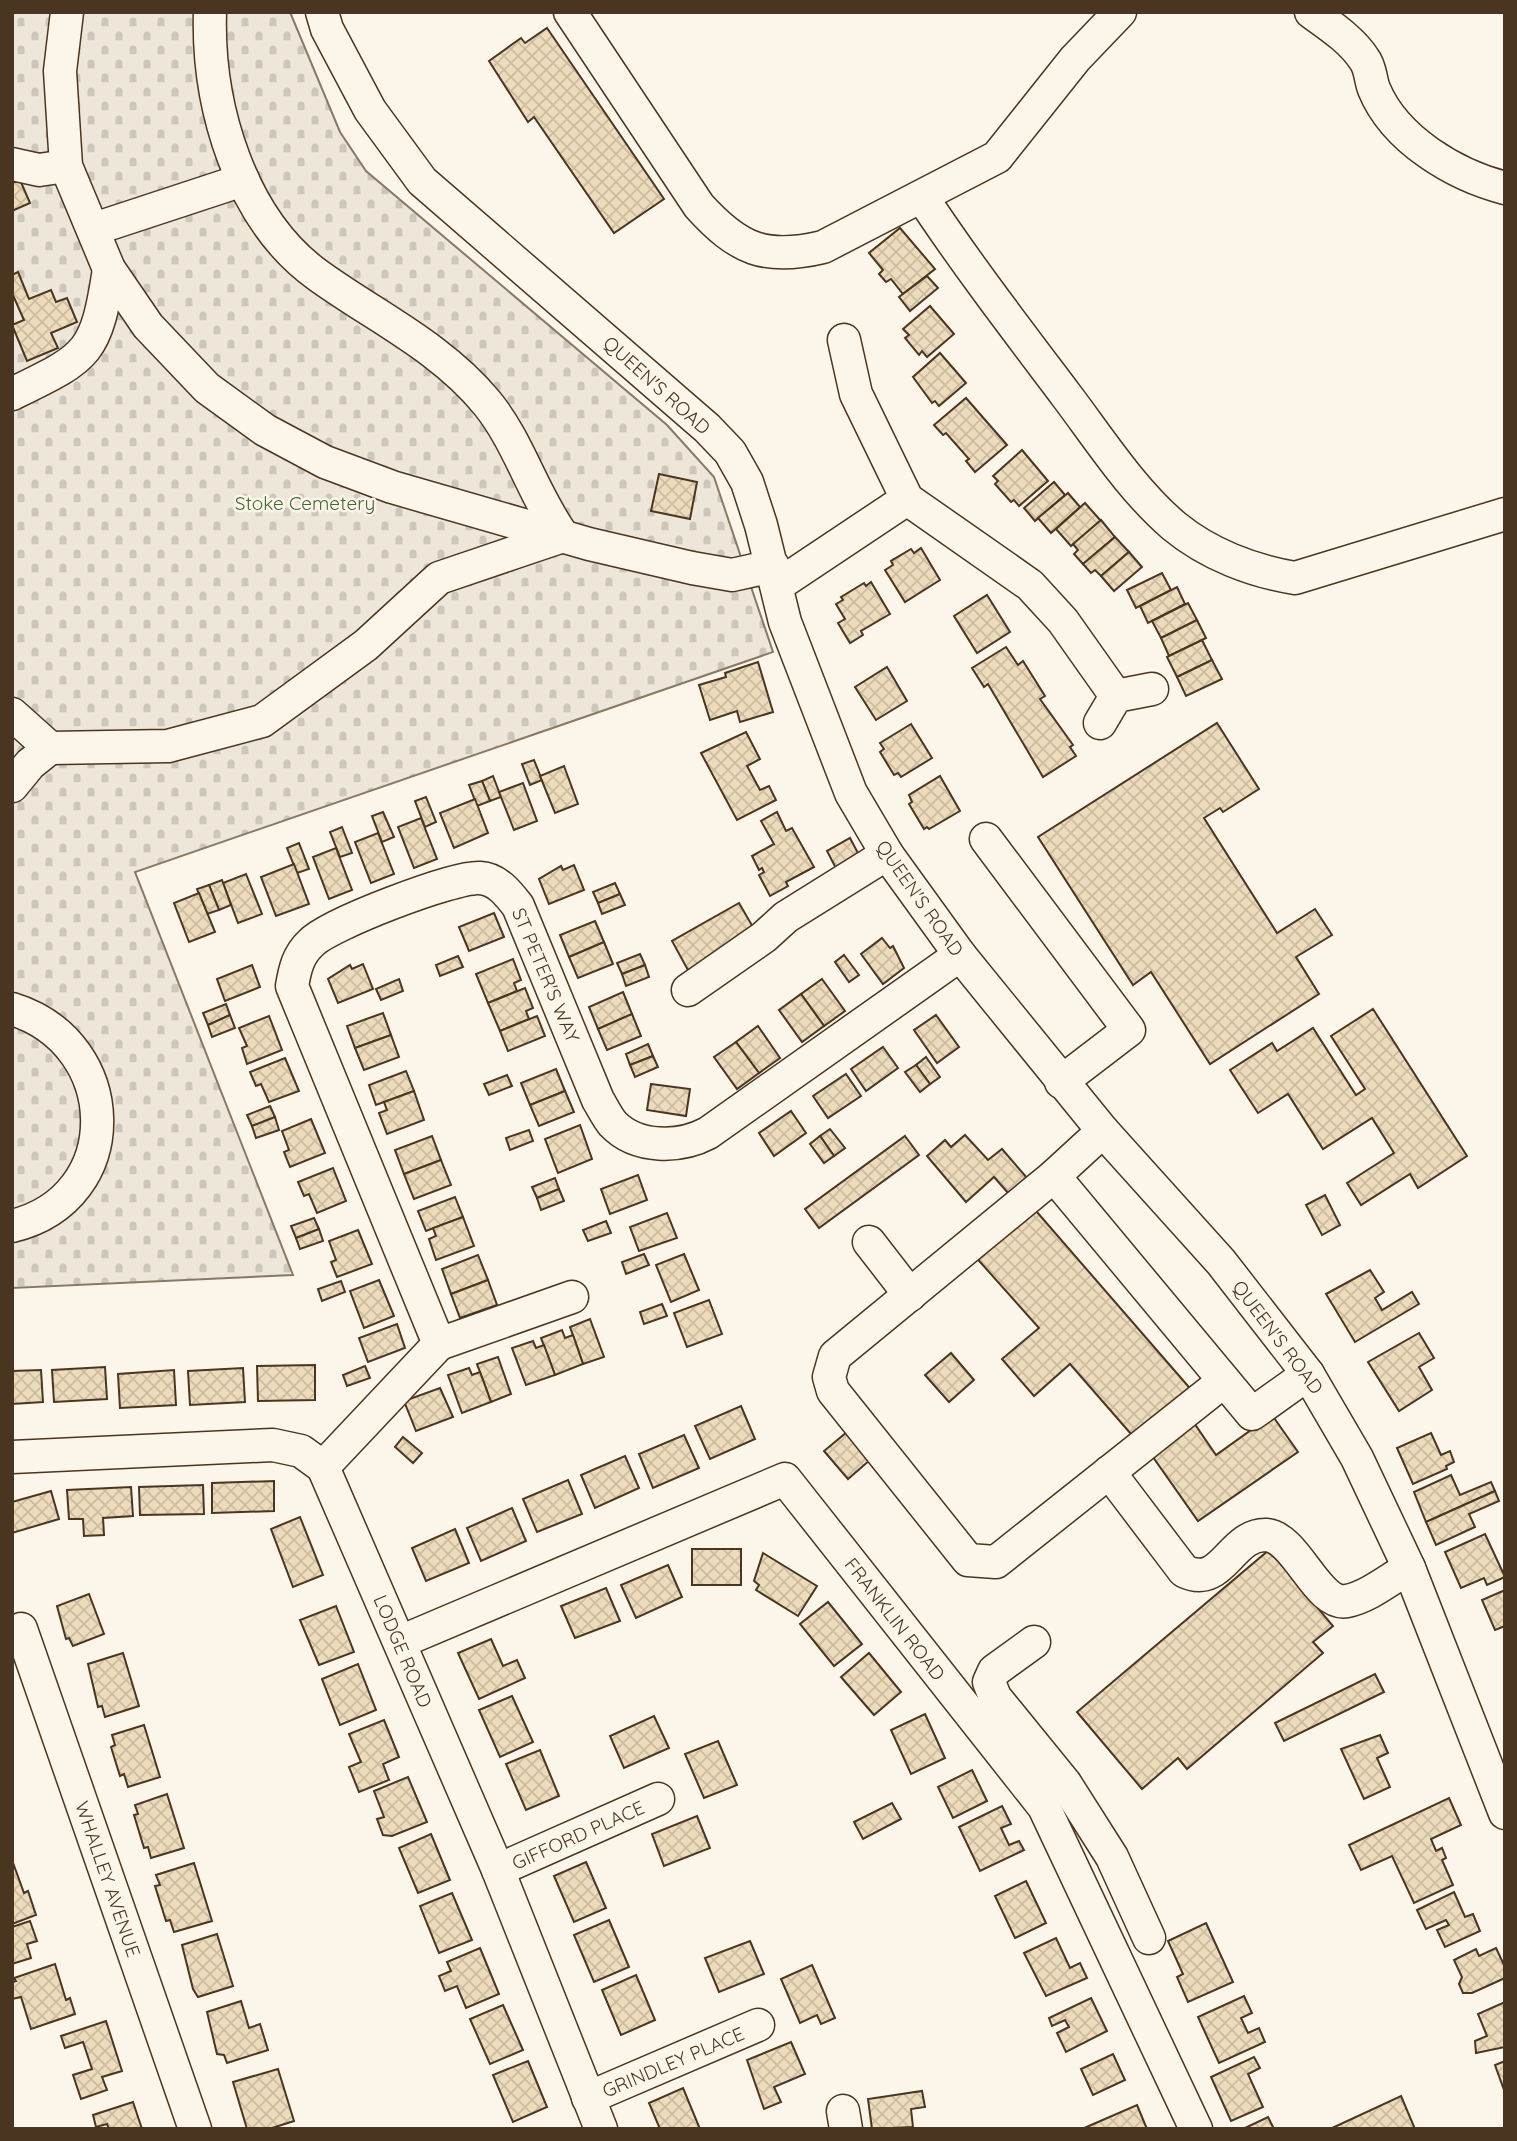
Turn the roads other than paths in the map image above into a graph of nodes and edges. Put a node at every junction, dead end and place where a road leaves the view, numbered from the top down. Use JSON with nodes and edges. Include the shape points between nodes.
{"nodes":[{"id":1,"x":67,"y":12,"type":"edge"},
{"id":2,"x":210,"y":12,"type":"edge"},
{"id":3,"x":322,"y":12,"type":"edge"},
{"id":4,"x":570,"y":12,"type":"edge"},
{"id":5,"x":1120,"y":12,"type":"edge"},
{"id":6,"x":1311,"y":12,"type":"edge"},
{"id":7,"x":12,"y":164,"type":"edge"},
{"id":8,"x":66,"y":166,"type":"junction"},
{"id":9,"x":243,"y":180,"type":"junction"},
{"id":10,"x":1505,"y":188,"type":"edge"},
{"id":11,"x":922,"y":197,"type":"junction"},
{"id":12,"x":94,"y":229,"type":"junction"},
{"id":13,"x":109,"y":269,"type":"junction"},
{"id":14,"x":844,"y":340,"type":"dead end"},
{"id":15,"x":12,"y":394,"type":"edge"},
{"id":16,"x":907,"y":499,"type":"junction"},
{"id":17,"x":1505,"y":514,"type":"edge"},
{"id":18,"x":563,"y":536,"type":"junction"},
{"id":19,"x":775,"y":576,"type":"junction"},
{"id":20,"x":1152,"y":689,"type":"dead end"},
{"id":21,"x":1116,"y":696,"type":"junction"},
{"id":22,"x":12,"y":715,"type":"edge"},
{"id":23,"x":1100,"y":723,"type":"dead end"},
{"id":24,"x":12,"y":747,"type":"edge"},
{"id":25,"x":50,"y":748,"type":"junction"},
{"id":26,"x":12,"y":786,"type":"edge"},
{"id":27,"x":986,"y":839,"type":"dead end"},
{"id":28,"x":887,"y":854,"type":"junction"},
{"id":29,"x":960,"y":955,"type":"junction"},
{"id":30,"x":688,"y":990,"type":"dead end"},
{"id":31,"x":12,"y":1009,"type":"edge"},
{"id":32,"x":1061,"y":1082,"type":"junction"},
{"id":33,"x":1103,"y":1131,"type":"junction"},
{"id":34,"x":1054,"y":1176,"type":"junction"},
{"id":35,"x":12,"y":1226,"type":"edge"},
{"id":36,"x":869,"y":1242,"type":"dead end"},
{"id":37,"x":910,"y":1295,"type":"junction"},
{"id":38,"x":572,"y":1297,"type":"dead end"},
{"id":39,"x":439,"y":1344,"type":"junction"},
{"id":40,"x":1308,"y":1374,"type":"junction"},
{"id":41,"x":1224,"y":1381,"type":"junction"},
{"id":42,"x":12,"y":1457,"type":"edge"},
{"id":43,"x":323,"y":1467,"type":"junction"},
{"id":44,"x":1109,"y":1472,"type":"junction"},
{"id":45,"x":1409,"y":1568,"type":"junction"},
{"id":46,"x":21,"y":1629,"type":"dead end"},
{"id":47,"x":400,"y":1642,"type":"junction"},
{"id":48,"x":1034,"y":1642,"type":"dead end"},
{"id":49,"x":658,"y":1799,"type":"dead end"},
{"id":50,"x":1505,"y":1813,"type":"edge"},
{"id":51,"x":498,"y":1870,"type":"junction"},
{"id":52,"x":1130,"y":1897,"type":"junction"},
{"id":53,"x":1096,"y":1914,"type":"junction"},
{"id":54,"x":1149,"y":1938,"type":"dead end"},
{"id":55,"x":758,"y":2025,"type":"dead end"},
{"id":56,"x":588,"y":2098,"type":"junction"},
{"id":57,"x":195,"y":2129,"type":"edge"},
{"id":58,"x":601,"y":2129,"type":"edge"},
{"id":59,"x":1196,"y":2129,"type":"edge"}],
"edges":[{"from":1,"to":8,"type":"street","via":[[60,71]]},
{"from":2,"to":9,"type":"street","via":[[211,67],[222,127]]},
{"from":3,"to":19,"type":"street","name":"QUEEN'S ROAD","via":[[370,110],[422,181],[655,381],[730,452],[747,482]]},
{"from":4,"to":11,"type":"street","via":[[699,206],[738,242],[762,253],[794,254],[823,247]]},
{"from":5,"to":11,"type":"street","via":[[997,157]]},
{"from":6,"to":10,"type":"street","via":[[1364,58],[1374,89],[1418,145],[1446,165]]},
{"from":7,"to":8,"type":"street","via":[[40,170]]},
{"from":8,"to":12,"type":"street"},
{"from":9,"to":12,"type":"street"},
{"from":9,"to":18,"type":"street","via":[[268,225],[316,275],[427,345],[487,403],[514,447],[542,508]]},
{"from":11,"to":17,"type":"street","via":[[1130,480],[1175,526],[1219,554],[1263,573],[1295,578]]},
{"from":12,"to":13,"type":"street"},
{"from":13,"to":15,"type":"street","via":[[101,321],[88,348],[65,368]]},
{"from":13,"to":18,"type":"street","via":[[148,326],[207,388],[265,430],[325,462],[392,487]]},
{"from":14,"to":16,"type":"street","via":[[847,396]]},
{"from":16,"to":19,"type":"street"},
{"from":16,"to":21,"type":"street","via":[[1030,585],[1063,621]]},
{"from":18,"to":19,"type":"street","via":[[692,568]]},
{"from":18,"to":25,"type":"street","via":[[439,578],[366,645],[262,721],[168,746]]},
{"from":19,"to":28,"type":"street","name":"QUEEN'S ROAD","via":[[785,622],[851,793]]},
{"from":20,"to":21,"type":"street"},
{"from":21,"to":23,"type":"street"},
{"from":22,"to":25,"type":"street"},
{"from":24,"to":25,"type":"street"},
{"from":25,"to":26,"type":"street"},
{"from":27,"to":32,"type":"street","via":[[1129,1030]]},
{"from":28,"to":29,"type":"street","name":"QUEEN'S ROAD"},
{"from":28,"to":30,"type":"street","via":[[786,917]]},
{"from":29,"to":32,"type":"street","name":"QUEEN'S ROAD"},
{"from":29,"to":39,"type":"street","name":"ST PETER'S WAY","via":[[708,1133],[690,1143],[659,1144],[636,1139],[614,1125],[598,1100],[518,906],[504,888],[482,878],[459,880],[330,929],[310,943],[296,964],[292,986]]},
{"from":31,"to":35,"type":"street","via":[[45,1025],[82,1059],[99,1117],[96,1141],[74,1191],[53,1211]]},
{"from":32,"to":33,"type":"street","name":"QUEEN'S ROAD"},
{"from":33,"to":34,"type":"street"},
{"from":33,"to":40,"type":"street","name":"QUEEN'S ROAD","via":[[1221,1262]]},
{"from":34,"to":37,"type":"street"},
{"from":34,"to":41,"type":"street"},
{"from":36,"to":37,"type":"street"},
{"from":37,"to":44,"type":"street","via":[[835,1356],[829,1377],[833,1391],[968,1560],[996,1562]]},
{"from":38,"to":39,"type":"street"},
{"from":39,"to":43,"type":"street"},
{"from":40,"to":41,"type":"street","via":[[1252,1414]]},
{"from":40,"to":45,"type":"street","name":"QUEEN'S ROAD","via":[[1357,1458]]},
{"from":41,"to":44,"type":"street"},
{"from":42,"to":43,"type":"street","via":[[272,1445],[301,1451]]},
{"from":43,"to":47,"type":"street","name":"LODGE ROAD"},
{"from":44,"to":45,"type":"street","via":[[1184,1571],[1196,1577],[1209,1574],[1252,1536],[1269,1535],[1282,1542],[1330,1597],[1343,1602]]},
{"from":45,"to":50,"type":"street","name":"QUEEN'S ROAD"},
{"from":46,"to":57,"type":"street","name":"WHALLEY AVENUE"},
{"from":47,"to":51,"type":"street","name":"LODGE ROAD"},
{"from":47,"to":53,"type":"street","name":"FRANKLIN ROAD","via":[[785,1479],[1044,1807]]},
{"from":48,"to":52,"type":"street","via":[[994,1671],[989,1682],[995,1697],[1065,1783],[1112,1857]]},
{"from":49,"to":51,"type":"street","name":"GIFFORD PLACE"},
{"from":51,"to":56,"type":"street","name":"LODGE ROAD"},
{"from":52,"to":53,"type":"street"},
{"from":52,"to":54,"type":"street"},
{"from":53,"to":59,"type":"street","name":"FRANKLIN ROAD"},
{"from":55,"to":56,"type":"street","name":"GRINDLEY PLACE"},
{"from":56,"to":58,"type":"street","name":"LODGE ROAD"}]}
